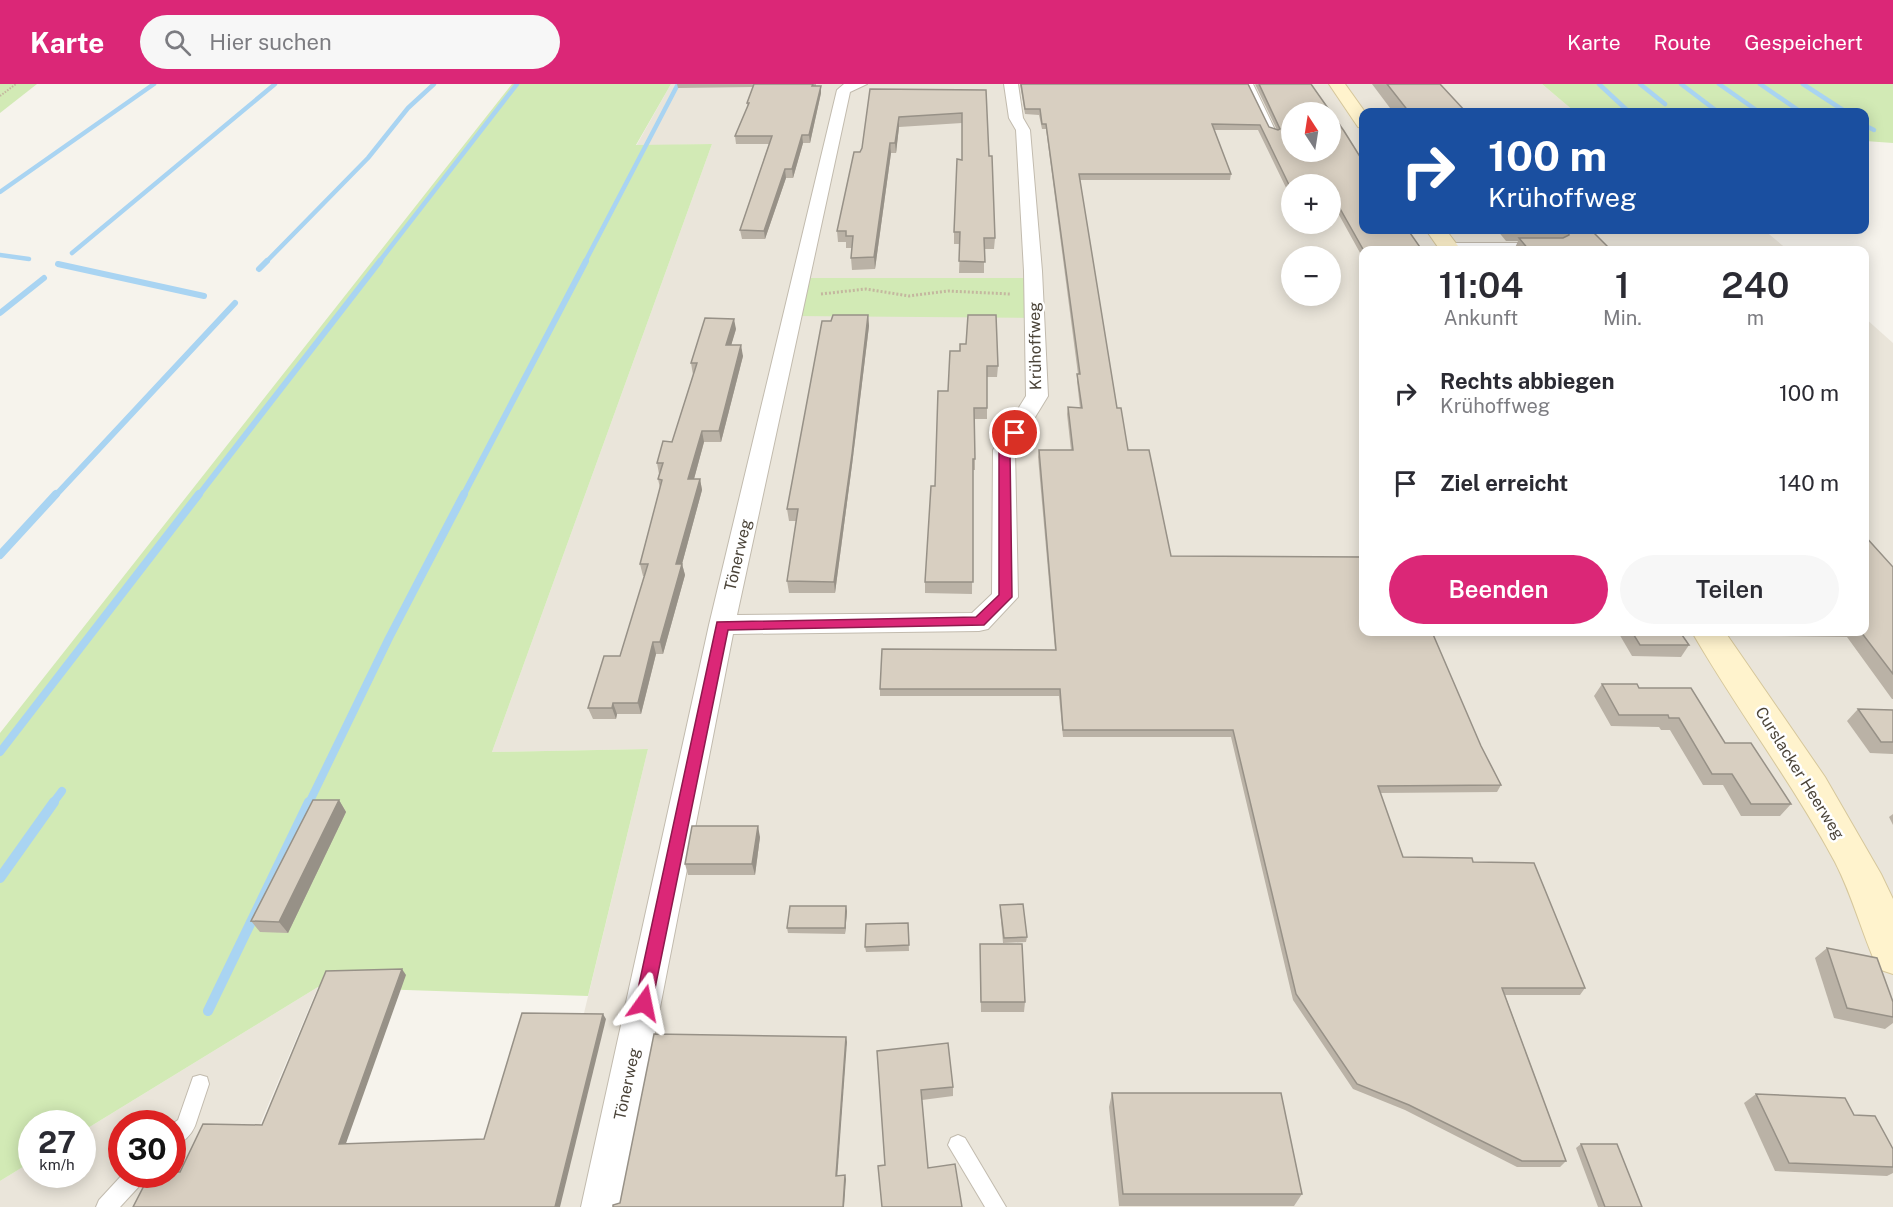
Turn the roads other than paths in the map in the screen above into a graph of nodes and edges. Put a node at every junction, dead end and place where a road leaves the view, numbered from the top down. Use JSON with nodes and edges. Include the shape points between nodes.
{"nodes":[{"id":1,"x":854,"y":84,"type":"edge"},
{"id":2,"x":1011,"y":84,"type":"edge"},
{"id":3,"x":1250,"y":84,"type":"edge"},
{"id":4,"x":1337,"y":84,"type":"edge"},
{"id":5,"x":1359,"y":116,"type":"edge"},
{"id":6,"x":1274,"y":132,"type":"edge"},
{"id":7,"x":1444,"y":242,"type":"edge"},
{"id":8,"x":1547,"y":246,"type":"edge"},
{"id":9,"x":722,"y":625,"type":"junction"},
{"id":10,"x":1711,"y":636,"type":"edge"},
{"id":11,"x":1893,"y":955,"type":"edge"},
{"id":12,"x":200,"y":1084,"type":"dead end"},
{"id":13,"x":186,"y":1121,"type":"edge"},
{"id":14,"x":958,"y":1145,"type":"dead end"},
{"id":15,"x":124,"y":1188,"type":"edge"},
{"id":16,"x":106,"y":1207,"type":"edge"},
{"id":17,"x":601,"y":1207,"type":"edge"},
{"id":18,"x":996,"y":1207,"type":"edge"}],
"edges":[{"from":1,"to":9,"type":"street","name":"Tönerweg","via":[[844,90]]},
{"from":2,"to":9,"type":"street","name":"Krühoffweg","via":[[1016,118],[1023,130],[1037,396],[1004,450],[1005,597],[979,622]]},
{"from":3,"to":6,"type":"lane"},
{"from":4,"to":5,"type":"main road"},
{"from":7,"to":8,"type":"lane"},
{"from":9,"to":17,"type":"street","name":"Tönerweg"},
{"from":10,"to":11,"type":"main road","name":"Curslacker Heerweg","via":[[1842,838],[1868,889]]},
{"from":12,"to":13,"type":"lane"},
{"from":14,"to":18,"type":"lane"},
{"from":15,"to":16,"type":"lane"}]}
